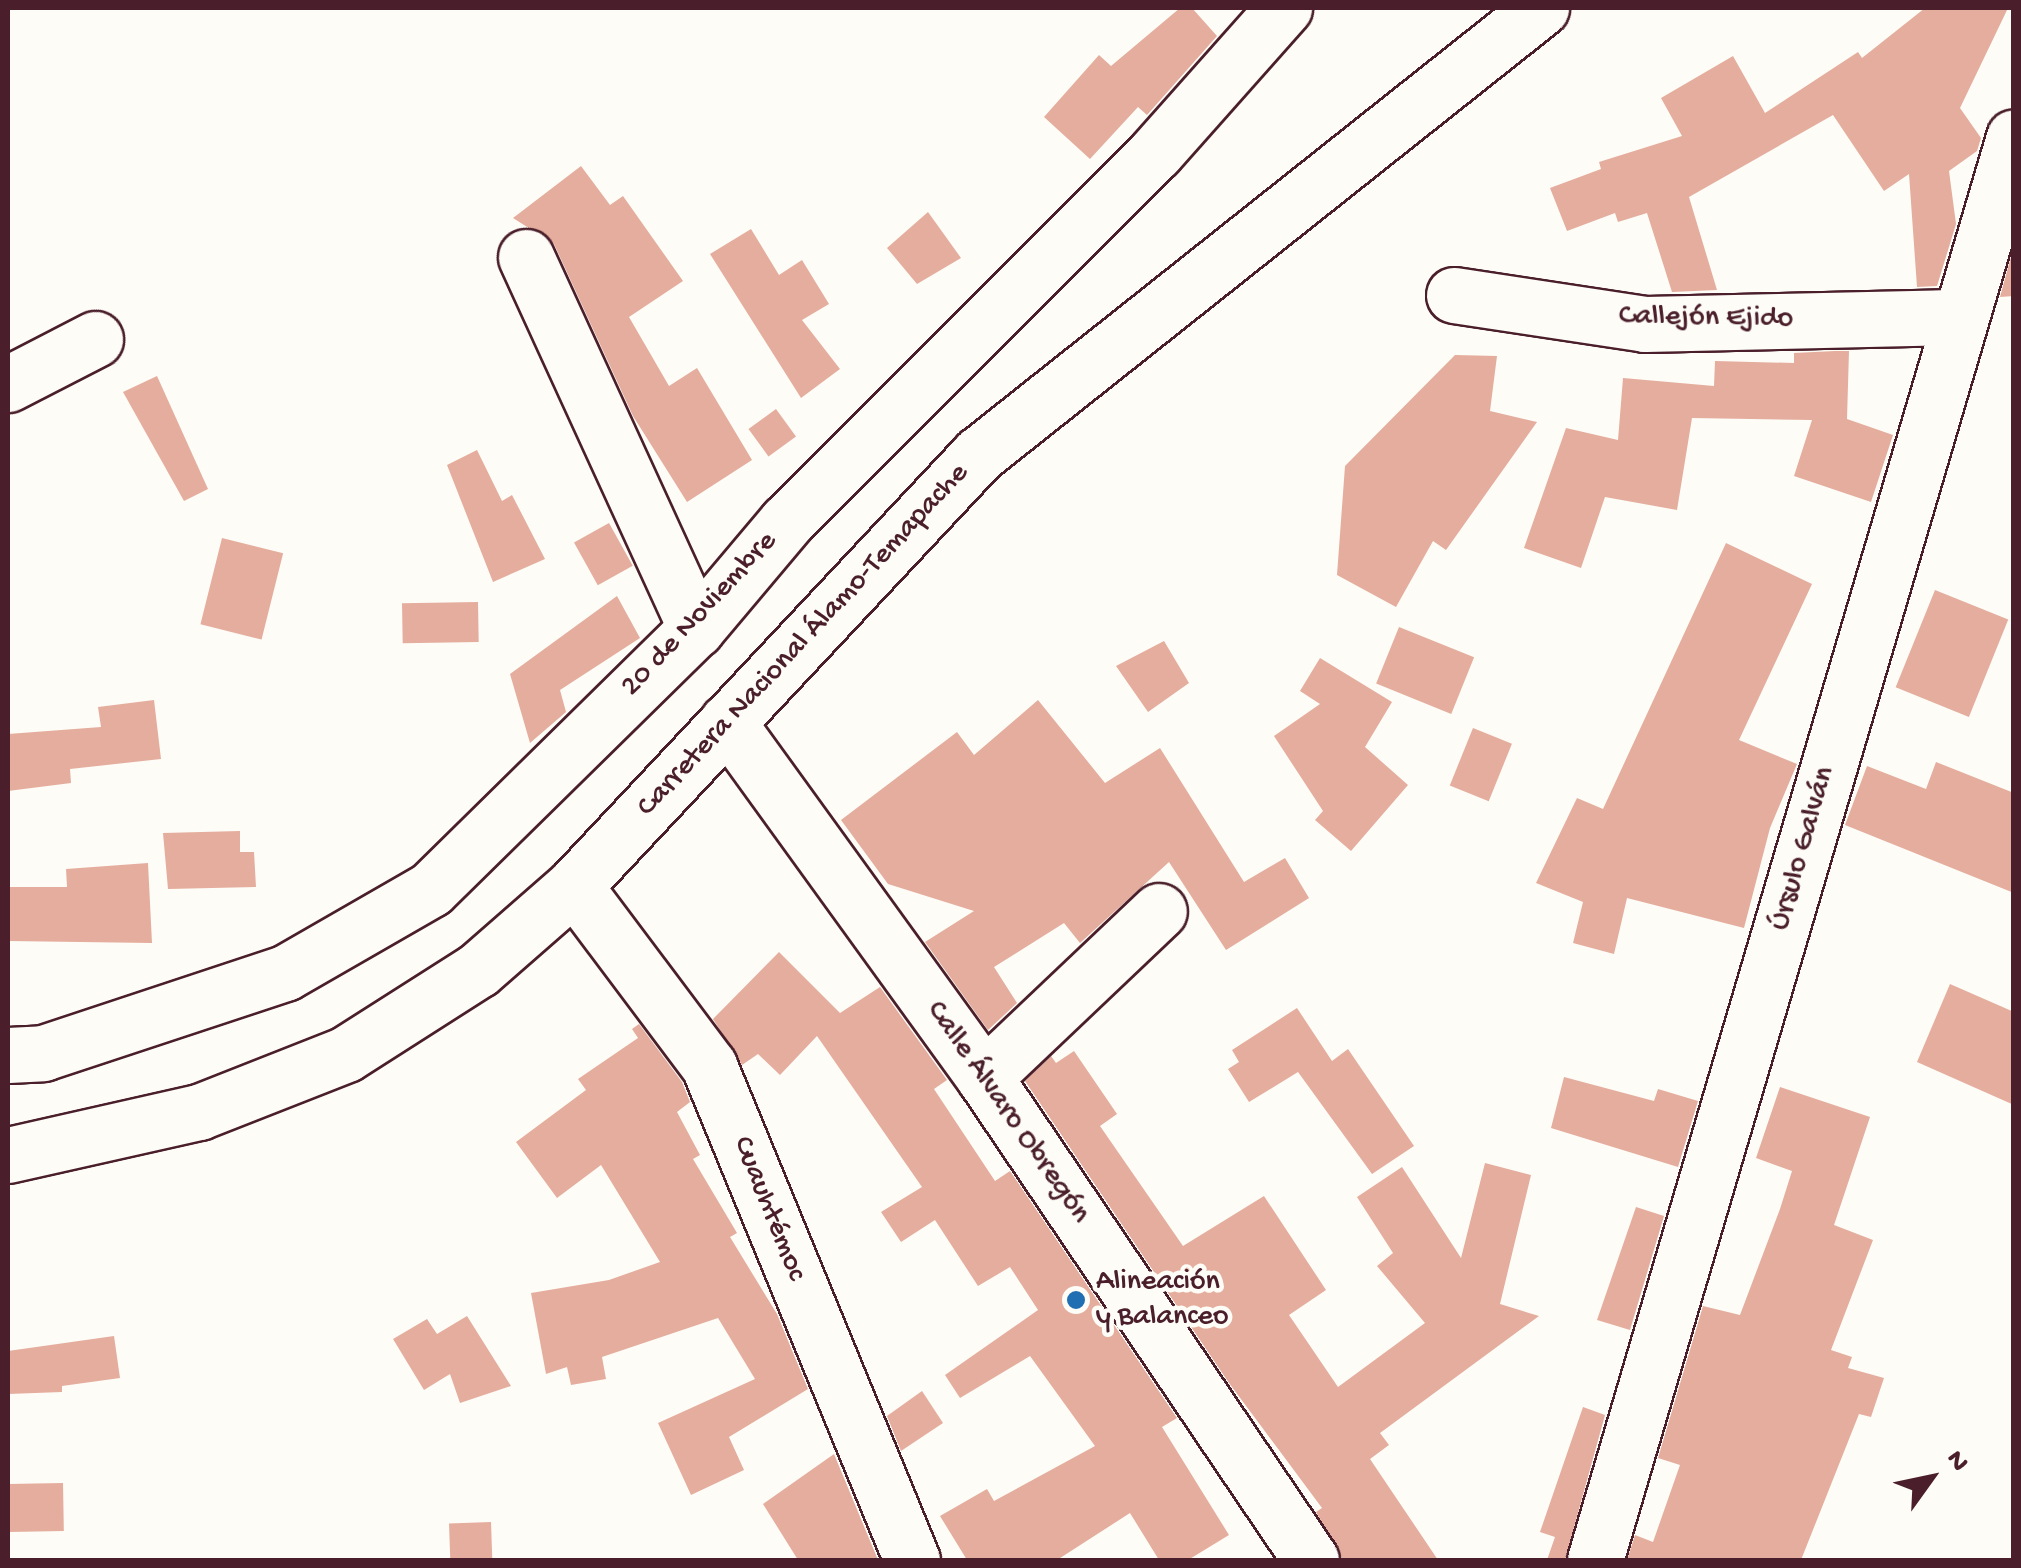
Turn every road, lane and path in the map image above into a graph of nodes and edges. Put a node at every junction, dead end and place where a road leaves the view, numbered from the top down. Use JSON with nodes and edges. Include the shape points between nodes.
{"nodes":[{"id":1,"x":1284,"y":8,"type":"edge"},
{"id":2,"x":1541,"y":8,"type":"edge"},
{"id":3,"x":2014,"y":137,"type":"edge"},
{"id":4,"x":1999,"y":227,"type":"edge"},
{"id":5,"x":526,"y":257,"type":"dead end"},
{"id":6,"x":1454,"y":295,"type":"dead end"},
{"id":7,"x":1960,"y":317,"type":"junction"},
{"id":8,"x":95,"y":340,"type":"dead end"},
{"id":9,"x":8,"y":384,"type":"edge"},
{"id":10,"x":696,"y":628,"type":"junction"},
{"id":11,"x":728,"y":722,"type":"junction"},
{"id":12,"x":574,"y":886,"type":"junction"},
{"id":13,"x":1160,"y":911,"type":"dead end"},
{"id":14,"x":8,"y":1055,"type":"edge"},
{"id":15,"x":984,"y":1076,"type":"junction"},
{"id":16,"x":8,"y":1154,"type":"edge"},
{"id":17,"x":912,"y":1560,"type":"edge"},
{"id":18,"x":1311,"y":1560,"type":"edge"},
{"id":19,"x":1595,"y":1560,"type":"edge"}],
"edges":[{"from":1,"to":10,"type":"street","name":"20 de Noviembre","via":[[1156,152],[786,522]]},
{"from":2,"to":11,"type":"street","name":"Carretera Nacional Álamo-Temapache","via":[[978,456]]},
{"from":3,"to":4,"type":"street","name":"Úrsulo Galván"},
{"from":4,"to":7,"type":"street","name":"Úrsulo Galván"},
{"from":5,"to":10,"type":"street"},
{"from":6,"to":7,"type":"street","name":"Callejón Ejido","via":[[1645,324]]},
{"from":7,"to":19,"type":"street","name":"Úrsulo Galván"},
{"from":8,"to":9,"type":"street"},
{"from":10,"to":14,"type":"street","name":"20 de Noviembre","via":[[431,889],[286,973],[43,1053]]},
{"from":11,"to":12,"type":"street","name":"Carretera Nacional Álamo-Temapache"},
{"from":11,"to":15,"type":"street","name":"Calle Álvaro Obregón"},
{"from":12,"to":16,"type":"street","name":"Carretera Nacional Álamo-Temapache","via":[[478,970],[346,1054],[199,1112]]},
{"from":12,"to":17,"type":"street","name":"Cuauhtémoc","via":[[709,1066]]},
{"from":13,"to":15,"type":"street"},
{"from":15,"to":18,"type":"street","name":"Calle Álvaro Obregón"}]}
